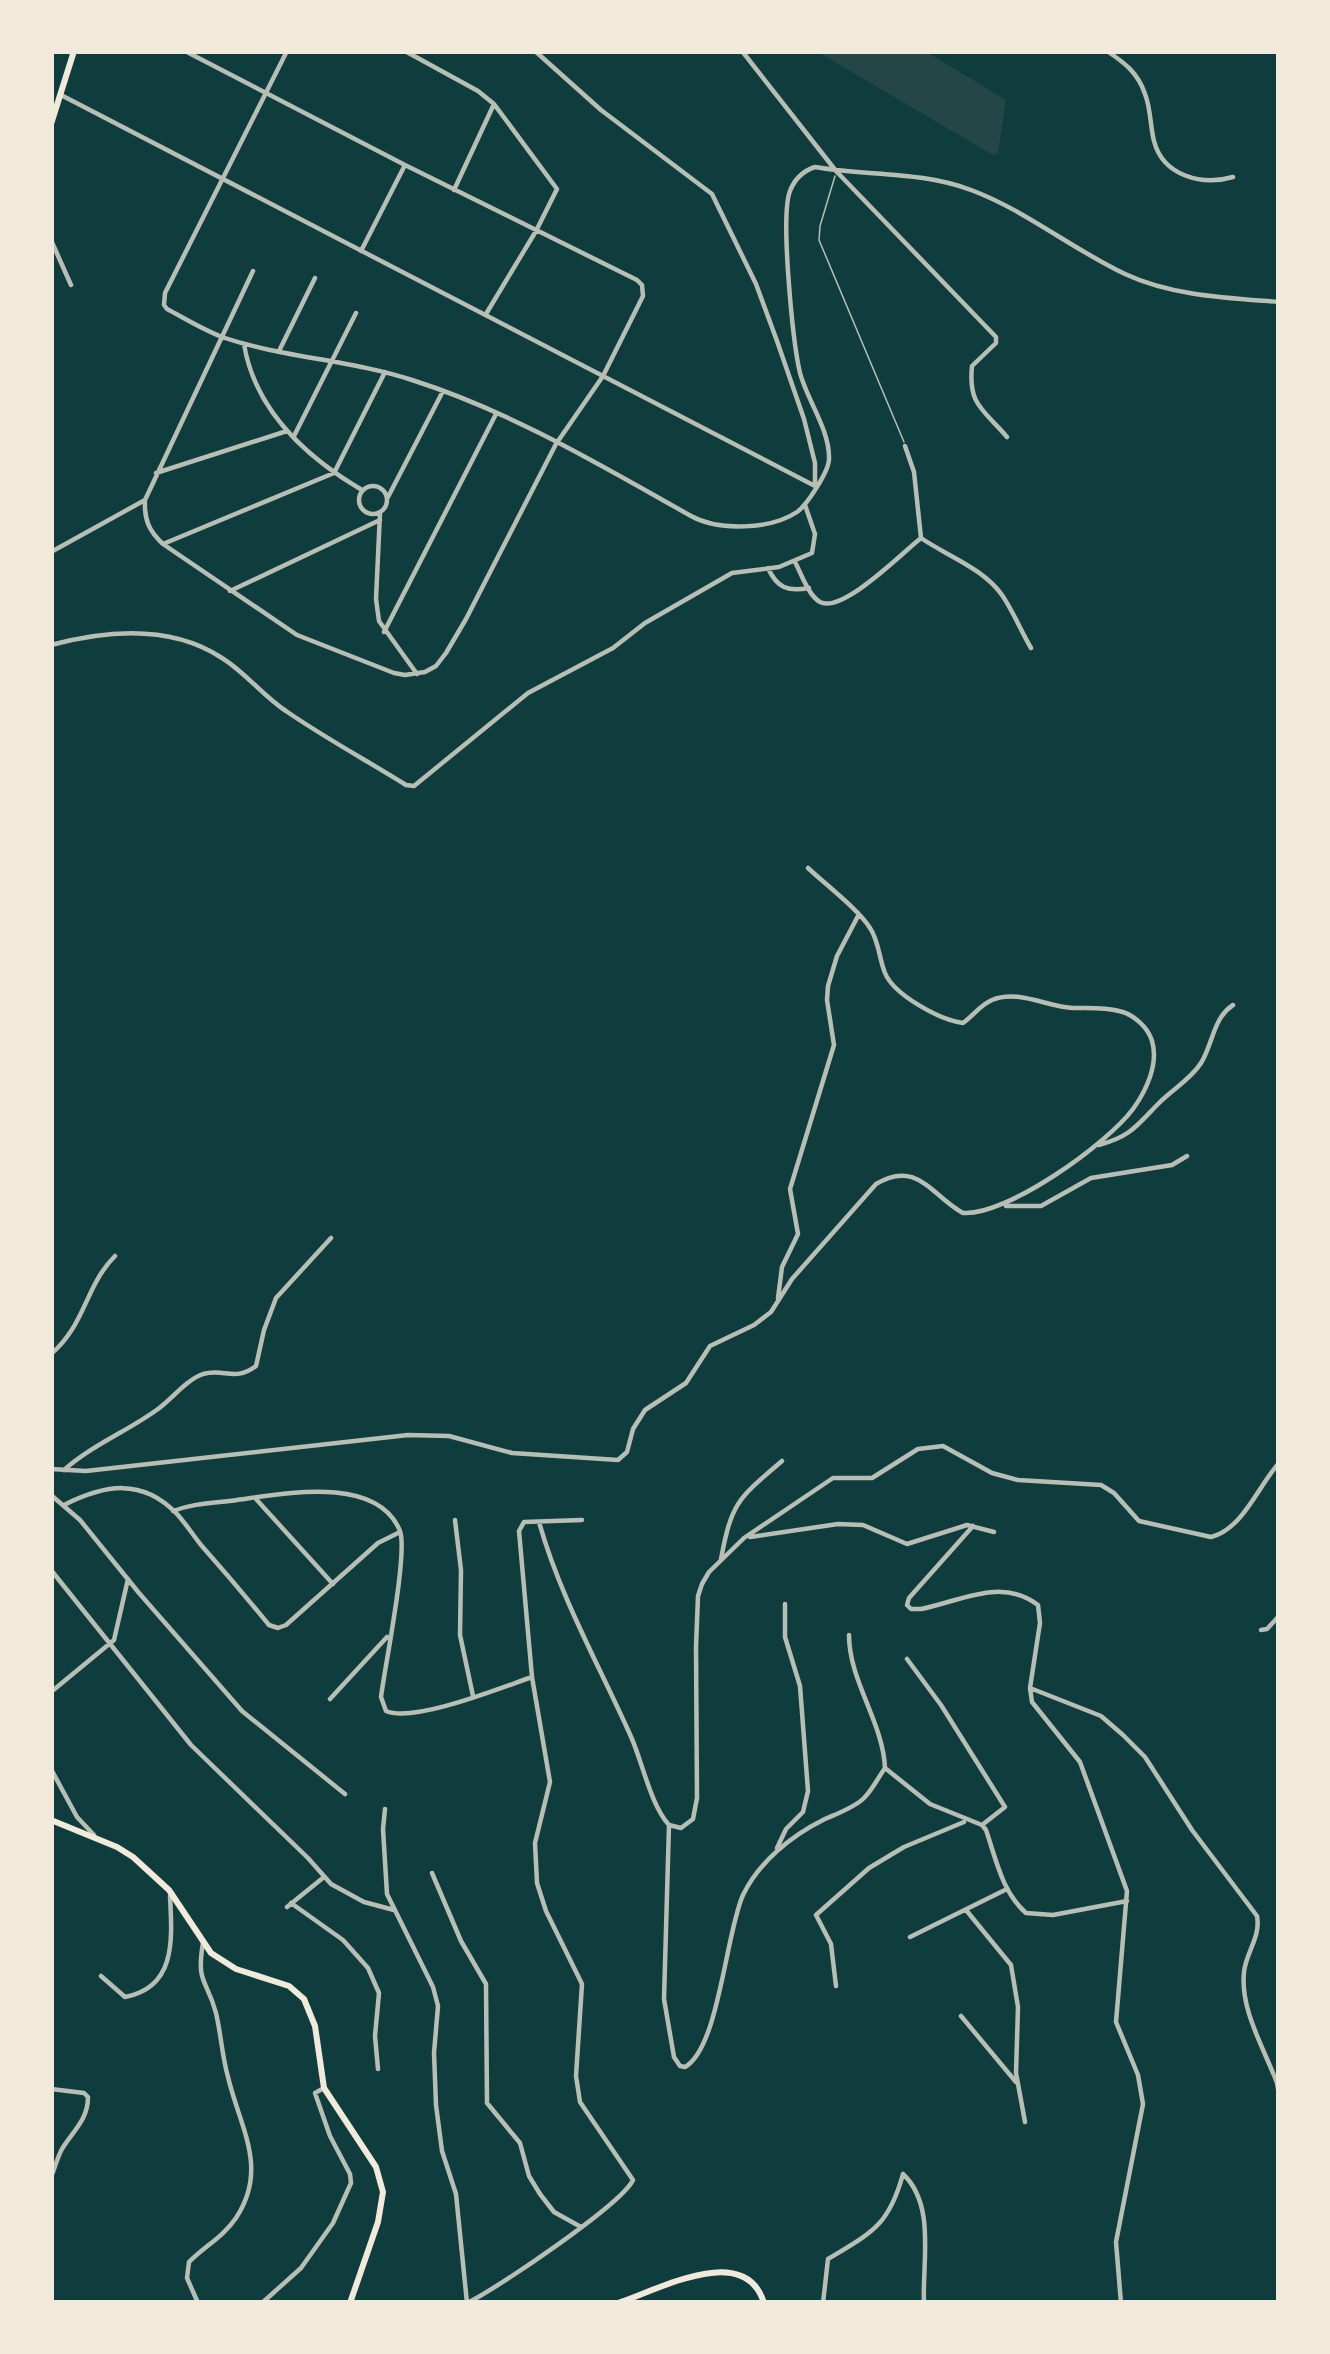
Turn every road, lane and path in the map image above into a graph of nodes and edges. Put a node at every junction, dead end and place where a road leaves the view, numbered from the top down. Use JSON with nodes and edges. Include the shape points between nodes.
{"nodes":[{"id":1,"x":74,"y":51,"type":"edge"},
{"id":2,"x":185,"y":51,"type":"edge"},
{"id":3,"x":287,"y":51,"type":"edge"},
{"id":4,"x":405,"y":51,"type":"edge"},
{"id":5,"x":536,"y":51,"type":"edge"},
{"id":6,"x":742,"y":51,"type":"edge"},
{"id":7,"x":1107,"y":51,"type":"edge"},
{"id":8,"x":266,"y":93,"type":"junction"},
{"id":9,"x":61,"y":95,"type":"junction"},
{"id":10,"x":494,"y":104,"type":"junction"},
{"id":11,"x":51,"y":124,"type":"edge"},
{"id":12,"x":405,"y":165,"type":"junction"},
{"id":13,"x":836,"y":171,"type":"junction"},
{"id":14,"x":1233,"y":177,"type":"dead end"},
{"id":15,"x":221,"y":180,"type":"junction"},
{"id":16,"x":454,"y":190,"type":"junction"},
{"id":17,"x":536,"y":231,"type":"junction"},
{"id":18,"x":51,"y":240,"type":"edge"},
{"id":19,"x":361,"y":251,"type":"junction"},
{"id":20,"x":253,"y":271,"type":"dead end"},
{"id":21,"x":315,"y":278,"type":"dead end"},
{"id":22,"x":70,"y":285,"type":"dead end"},
{"id":23,"x":1279,"y":302,"type":"edge"},
{"id":24,"x":356,"y":313,"type":"dead end"},
{"id":25,"x":486,"y":314,"type":"junction"},
{"id":26,"x":220,"y":336,"type":"junction"},
{"id":27,"x":244,"y":344,"type":"junction"},
{"id":28,"x":279,"y":351,"type":"junction"},
{"id":29,"x":332,"y":361,"type":"junction"},
{"id":30,"x":385,"y":372,"type":"junction"},
{"id":31,"x":604,"y":376,"type":"junction"},
{"id":32,"x":443,"y":391,"type":"junction"},
{"id":33,"x":496,"y":414,"type":"junction"},
{"id":34,"x":287,"y":431,"type":"junction"},
{"id":35,"x":1007,"y":437,"type":"dead end"},
{"id":36,"x":293,"y":438,"type":"junction"},
{"id":37,"x":556,"y":443,"type":"junction"},
{"id":38,"x":905,"y":446,"type":"joint"},
{"id":39,"x":156,"y":472,"type":"junction"},
{"id":40,"x":334,"y":473,"type":"junction"},
{"id":41,"x":815,"y":486,"type":"junction"},
{"id":42,"x":362,"y":490,"type":"junction"},
{"id":43,"x":388,"y":497,"type":"junction"},
{"id":44,"x":145,"y":500,"type":"junction"},
{"id":45,"x":805,"y":505,"type":"junction"},
{"id":46,"x":380,"y":516,"type":"junction"},
{"id":47,"x":921,"y":538,"type":"junction"},
{"id":48,"x":163,"y":544,"type":"junction"},
{"id":49,"x":51,"y":552,"type":"edge"},
{"id":50,"x":795,"y":562,"type":"junction"},
{"id":51,"x":768,"y":568,"type":"junction"},
{"id":52,"x":809,"y":588,"type":"junction"},
{"id":53,"x":230,"y":591,"type":"junction"},
{"id":54,"x":384,"y":632,"type":"junction"},
{"id":55,"x":51,"y":645,"type":"edge"},
{"id":56,"x":1031,"y":648,"type":"dead end"},
{"id":57,"x":417,"y":674,"type":"junction"},
{"id":58,"x":808,"y":868,"type":"dead end"},
{"id":59,"x":858,"y":916,"type":"junction"},
{"id":60,"x":1233,"y":1005,"type":"dead end"},
{"id":61,"x":1093,"y":1147,"type":"junction"},
{"id":62,"x":1187,"y":1156,"type":"dead end"},
{"id":63,"x":1000,"y":1205,"type":"junction"},
{"id":64,"x":331,"y":1238,"type":"dead end"},
{"id":65,"x":115,"y":1256,"type":"dead end"},
{"id":66,"x":778,"y":1303,"type":"junction"},
{"id":67,"x":51,"y":1354,"type":"edge"},
{"id":68,"x":782,"y":1461,"type":"dead end"},
{"id":69,"x":1279,"y":1463,"type":"edge"},
{"id":70,"x":51,"y":1469,"type":"edge"},
{"id":71,"x":64,"y":1470,"type":"junction"},
{"id":72,"x":51,"y":1496,"type":"edge"},
{"id":73,"x":255,"y":1497,"type":"junction"},
{"id":74,"x":64,"y":1505,"type":"junction"},
{"id":75,"x":173,"y":1510,"type":"junction"},
{"id":76,"x":455,"y":1520,"type":"dead end"},
{"id":77,"x":582,"y":1520,"type":"dead end"},
{"id":78,"x":538,"y":1522,"type":"junction"},
{"id":79,"x":973,"y":1526,"type":"junction"},
{"id":80,"x":400,"y":1532,"type":"junction"},
{"id":81,"x":994,"y":1532,"type":"dead end"},
{"id":82,"x":744,"y":1538,"type":"junction"},
{"id":83,"x":721,"y":1559,"type":"junction"},
{"id":84,"x":51,"y":1570,"type":"edge"},
{"id":85,"x":128,"y":1577,"type":"junction"},
{"id":86,"x":332,"y":1584,"type":"junction"},
{"id":87,"x":785,"y":1604,"type":"dead end"},
{"id":88,"x":1279,"y":1616,"type":"edge"},
{"id":89,"x":1261,"y":1630,"type":"dead end"},
{"id":90,"x":390,"y":1634,"type":"junction"},
{"id":91,"x":849,"y":1635,"type":"dead end"},
{"id":92,"x":112,"y":1644,"type":"junction"},
{"id":93,"x":907,"y":1659,"type":"dead end"},
{"id":94,"x":532,"y":1677,"type":"junction"},
{"id":95,"x":1030,"y":1688,"type":"junction"},
{"id":96,"x":51,"y":1692,"type":"edge"},
{"id":97,"x":473,"y":1696,"type":"junction"},
{"id":98,"x":330,"y":1699,"type":"dead end"},
{"id":99,"x":885,"y":1768,"type":"junction"},
{"id":100,"x":51,"y":1769,"type":"edge"},
{"id":101,"x":344,"y":1793,"type":"dead end"},
{"id":102,"x":385,"y":1808,"type":"dead end"},
{"id":103,"x":51,"y":1820,"type":"edge"},
{"id":104,"x":968,"y":1820,"type":"junction"},
{"id":105,"x":669,"y":1826,"type":"junction"},
{"id":106,"x":982,"y":1826,"type":"junction"},
{"id":107,"x":98,"y":1839,"type":"junction"},
{"id":108,"x":775,"y":1853,"type":"junction"},
{"id":109,"x":432,"y":1873,"type":"dead end"},
{"id":110,"x":324,"y":1876,"type":"junction"},
{"id":111,"x":1007,"y":1889,"type":"junction"},
{"id":112,"x":170,"y":1890,"type":"junction"},
{"id":113,"x":1127,"y":1901,"type":"junction"},
{"id":114,"x":394,"y":1910,"type":"junction"},
{"id":115,"x":966,"y":1910,"type":"junction"},
{"id":116,"x":910,"y":1936,"type":"dead end"},
{"id":117,"x":203,"y":1943,"type":"junction"},
{"id":118,"x":101,"y":1976,"type":"dead end"},
{"id":119,"x":836,"y":1986,"type":"dead end"},
{"id":120,"x":961,"y":2016,"type":"dead end"},
{"id":121,"x":379,"y":2069,"type":"dead end"},
{"id":122,"x":1019,"y":2087,"type":"junction"},
{"id":123,"x":325,"y":2088,"type":"junction"},
{"id":124,"x":51,"y":2089,"type":"edge"},
{"id":125,"x":1279,"y":2095,"type":"edge"},
{"id":126,"x":1025,"y":2122,"type":"dead end"},
{"id":127,"x":51,"y":2177,"type":"edge"},
{"id":128,"x":581,"y":2228,"type":"junction"},
{"id":129,"x":198,"y":2303,"type":"edge"},
{"id":130,"x":262,"y":2303,"type":"edge"},
{"id":131,"x":350,"y":2303,"type":"edge"},
{"id":132,"x":618,"y":2303,"type":"edge"},
{"id":133,"x":764,"y":2303,"type":"edge"},
{"id":134,"x":824,"y":2303,"type":"edge"},
{"id":135,"x":924,"y":2303,"type":"edge"},
{"id":136,"x":1121,"y":2303,"type":"edge"}],
"edges":[{"from":1,"to":9,"type":"main road"},
{"from":2,"to":8,"type":"street"},
{"from":3,"to":8,"type":"street"},
{"from":4,"to":10,"type":"street"},
{"from":5,"to":41,"type":"street","via":[[712,194],[777,341],[804,419]]},
{"from":6,"to":13,"type":"street"},
{"from":7,"to":14,"type":"street","via":[[1145,92],[1166,165],[1204,181]]},
{"from":8,"to":12,"type":"street"},
{"from":8,"to":15,"type":"street"},
{"from":9,"to":11,"type":"main road"},
{"from":9,"to":15,"type":"street"},
{"from":10,"to":16,"type":"street"},
{"from":10,"to":17,"type":"street","via":[[556,189]]},
{"from":12,"to":16,"type":"street"},
{"from":12,"to":19,"type":"street"},
{"from":13,"to":23,"type":"street","via":[[958,185],[1144,282]]},
{"from":13,"to":35,"type":"street","via":[[996,337],[972,366],[970,387]]},
{"from":13,"to":38,"type":"lane","via":[[819,240]]},
{"from":13,"to":41,"type":"street","via":[[802,172],[786,206],[796,356],[829,450]]},
{"from":15,"to":19,"type":"street"},
{"from":15,"to":26,"type":"street","via":[[164,305]]},
{"from":16,"to":17,"type":"street"},
{"from":17,"to":25,"type":"street"},
{"from":17,"to":31,"type":"street","via":[[642,285]]},
{"from":18,"to":22,"type":"street"},
{"from":19,"to":25,"type":"street"},
{"from":20,"to":26,"type":"street"},
{"from":21,"to":28,"type":"street"},
{"from":24,"to":29,"type":"street"},
{"from":25,"to":31,"type":"street"},
{"from":26,"to":27,"type":"street"},
{"from":26,"to":39,"type":"street"},
{"from":27,"to":28,"type":"street"},
{"from":27,"to":34,"type":"street","via":[[256,386]]},
{"from":28,"to":29,"type":"street"},
{"from":29,"to":30,"type":"street"},
{"from":29,"to":36,"type":"street"},
{"from":30,"to":32,"type":"street"},
{"from":30,"to":40,"type":"street"},
{"from":31,"to":37,"type":"street"},
{"from":31,"to":41,"type":"street"},
{"from":32,"to":33,"type":"street"},
{"from":32,"to":43,"type":"street"},
{"from":33,"to":37,"type":"street"},
{"from":33,"to":54,"type":"street"},
{"from":34,"to":36,"type":"street"},
{"from":34,"to":39,"type":"street"},
{"from":36,"to":40,"type":"street"},
{"from":37,"to":45,"type":"street","via":[[711,524],[757,525]]},
{"from":37,"to":57,"type":"street","via":[[466,619],[436,666]]},
{"from":38,"to":47,"type":"street"},
{"from":39,"to":44,"type":"street"},
{"from":40,"to":42,"type":"street"},
{"from":40,"to":48,"type":"street"},
{"from":41,"to":45,"type":"street"},
{"from":42,"to":43,"type":"street","via":[[375,485]]},
{"from":42,"to":46,"type":"street","via":[[364,511]]},
{"from":43,"to":46,"type":"street"},
{"from":44,"to":48,"type":"street","via":[[146,521]]},
{"from":44,"to":49,"type":"street"},
{"from":45,"to":50,"type":"street","via":[[814,546]]},
{"from":46,"to":53,"type":"street"},
{"from":46,"to":54,"type":"street","via":[[376,599]]},
{"from":47,"to":52,"type":"street","via":[[834,604]]},
{"from":47,"to":56,"type":"street","via":[[993,585]]},
{"from":48,"to":53,"type":"street"},
{"from":50,"to":51,"type":"street"},
{"from":50,"to":52,"type":"street"},
{"from":51,"to":52,"type":"street","via":[[783,589]]},
{"from":51,"to":55,"type":"street","via":[[732,573],[528,692],[414,786],[310,727],[190,641],[116,634]]},
{"from":53,"to":57,"type":"street","via":[[317,644]]},
{"from":54,"to":57,"type":"street"},
{"from":58,"to":59,"type":"street"},
{"from":59,"to":61,"type":"street","via":[[873,933],[888,980],[949,1021],[963,1023],[1010,997],[1120,1011],[1141,1024],[1154,1045],[1149,1079],[1131,1111]]},
{"from":59,"to":66,"type":"street","via":[[828,986],[834,1045],[790,1190],[798,1234],[782,1267]]},
{"from":60,"to":61,"type":"street","via":[[1222,1012],[1195,1072],[1138,1128]]},
{"from":61,"to":63,"type":"street"},
{"from":62,"to":63,"type":"street","via":[[1091,1178],[1042,1205]]},
{"from":63,"to":66,"type":"street","via":[[964,1214],[915,1177],[885,1179]]},
{"from":64,"to":71,"type":"street","via":[[276,1298],[256,1366],[198,1376]]},
{"from":65,"to":67,"type":"street"},
{"from":66,"to":71,"type":"street","via":[[761,1321],[710,1346],[686,1383],[645,1410],[618,1460],[408,1435]]},
{"from":68,"to":83,"type":"street","via":[[734,1507]]},
{"from":69,"to":82,"type":"street","via":[[1232,1526],[1210,1537],[1139,1521],[1101,1485],[1018,1480],[931,1447],[872,1478],[833,1478]]},
{"from":70,"to":71,"type":"street"},
{"from":72,"to":74,"type":"street"},
{"from":73,"to":75,"type":"street"},
{"from":73,"to":80,"type":"street","via":[[350,1496],[381,1508]]},
{"from":73,"to":86,"type":"street"},
{"from":74,"to":75,"type":"street","via":[[123,1487]]},
{"from":74,"to":85,"type":"street"},
{"from":75,"to":86,"type":"street","via":[[269,1624],[286,1625]]},
{"from":76,"to":97,"type":"street","via":[[460,1635]]},
{"from":77,"to":78,"type":"street"},
{"from":78,"to":94,"type":"street","via":[[519,1531]]},
{"from":78,"to":105,"type":"street"},
{"from":79,"to":81,"type":"street"},
{"from":79,"to":82,"type":"street","via":[[907,1544],[852,1524]]},
{"from":79,"to":95,"type":"street","via":[[907,1605],[921,1609],[993,1590],[1032,1600],[1041,1612]]},
{"from":80,"to":86,"type":"street"},
{"from":80,"to":90,"type":"street"},
{"from":82,"to":83,"type":"street"},
{"from":83,"to":105,"type":"street","via":[[698,1596],[695,1811],[688,1825]]},
{"from":84,"to":92,"type":"street"},
{"from":85,"to":92,"type":"street"},
{"from":85,"to":101,"type":"street","via":[[242,1711]]},
{"from":87,"to":108,"type":"street","via":[[808,1791]]},
{"from":88,"to":89,"type":"street"},
{"from":90,"to":97,"type":"street","via":[[386,1711],[404,1715]]},
{"from":90,"to":98,"type":"street"},
{"from":91,"to":99,"type":"street"},
{"from":92,"to":96,"type":"street"},
{"from":92,"to":110,"type":"street","via":[[191,1745]]},
{"from":93,"to":106,"type":"street","via":[[1005,1807]]},
{"from":94,"to":97,"type":"street"},
{"from":94,"to":128,"type":"street","via":[[550,1782],[535,1870],[582,1984],[577,2090],[633,2180]]},
{"from":95,"to":113,"type":"street","via":[[1037,1712],[1072,1749],[1089,1782]]},
{"from":95,"to":125,"type":"street","via":[[1101,1716],[1145,1757],[1257,1916],[1244,1988]]},
{"from":99,"to":104,"type":"street","via":[[930,1804]]},
{"from":99,"to":108,"type":"street","via":[[863,1799]]},
{"from":100,"to":107,"type":"street"},
{"from":102,"to":114,"type":"street","via":[[384,1876]]},
{"from":103,"to":107,"type":"main road"},
{"from":104,"to":106,"type":"street"},
{"from":104,"to":119,"type":"street","via":[[904,1846],[816,1915]]},
{"from":105,"to":108,"type":"street","via":[[664,1999],[680,2066],[694,2061],[710,2023],[743,1896]]},
{"from":106,"to":111,"type":"street"},
{"from":107,"to":112,"type":"main road"},
{"from":109,"to":128,"type":"street","via":[[486,1984],[488,2102],[520,2143],[540,2194]]},
{"from":110,"to":114,"type":"street"},
{"from":110,"to":121,"type":"street","via":[[289,1905],[343,1940],[368,1968],[379,1993]]},
{"from":111,"to":113,"type":"street","via":[[1034,1915]]},
{"from":111,"to":115,"type":"street"},
{"from":112,"to":117,"type":"main road"},
{"from":112,"to":118,"type":"street","via":[[170,1949],[160,1977],[125,1997]]},
{"from":113,"to":136,"type":"street","via":[[1116,2022],[1143,2104],[1116,2242]]},
{"from":114,"to":128,"type":"street","via":[[438,2006],[436,2105],[467,2303]]},
{"from":115,"to":116,"type":"street"},
{"from":115,"to":122,"type":"street","via":[[1011,1965]]},
{"from":117,"to":123,"type":"main road","via":[[236,1969],[304,1999]]},
{"from":117,"to":129,"type":"street","via":[[200,1976],[252,2173],[236,2219],[189,2262]]},
{"from":120,"to":122,"type":"street"},
{"from":122,"to":126,"type":"street"},
{"from":123,"to":130,"type":"street","via":[[315,2093],[350,2174],[349,2191],[301,2268]]},
{"from":123,"to":131,"type":"main road","via":[[376,2167],[383,2192]]},
{"from":124,"to":127,"type":"street","via":[[84,2093],[88,2107]]},
{"from":132,"to":133,"type":"main road","via":[[722,2272],[754,2283]]},
{"from":134,"to":135,"type":"street","via":[[828,2259],[880,2223],[903,2174],[923,2210]]}]}
